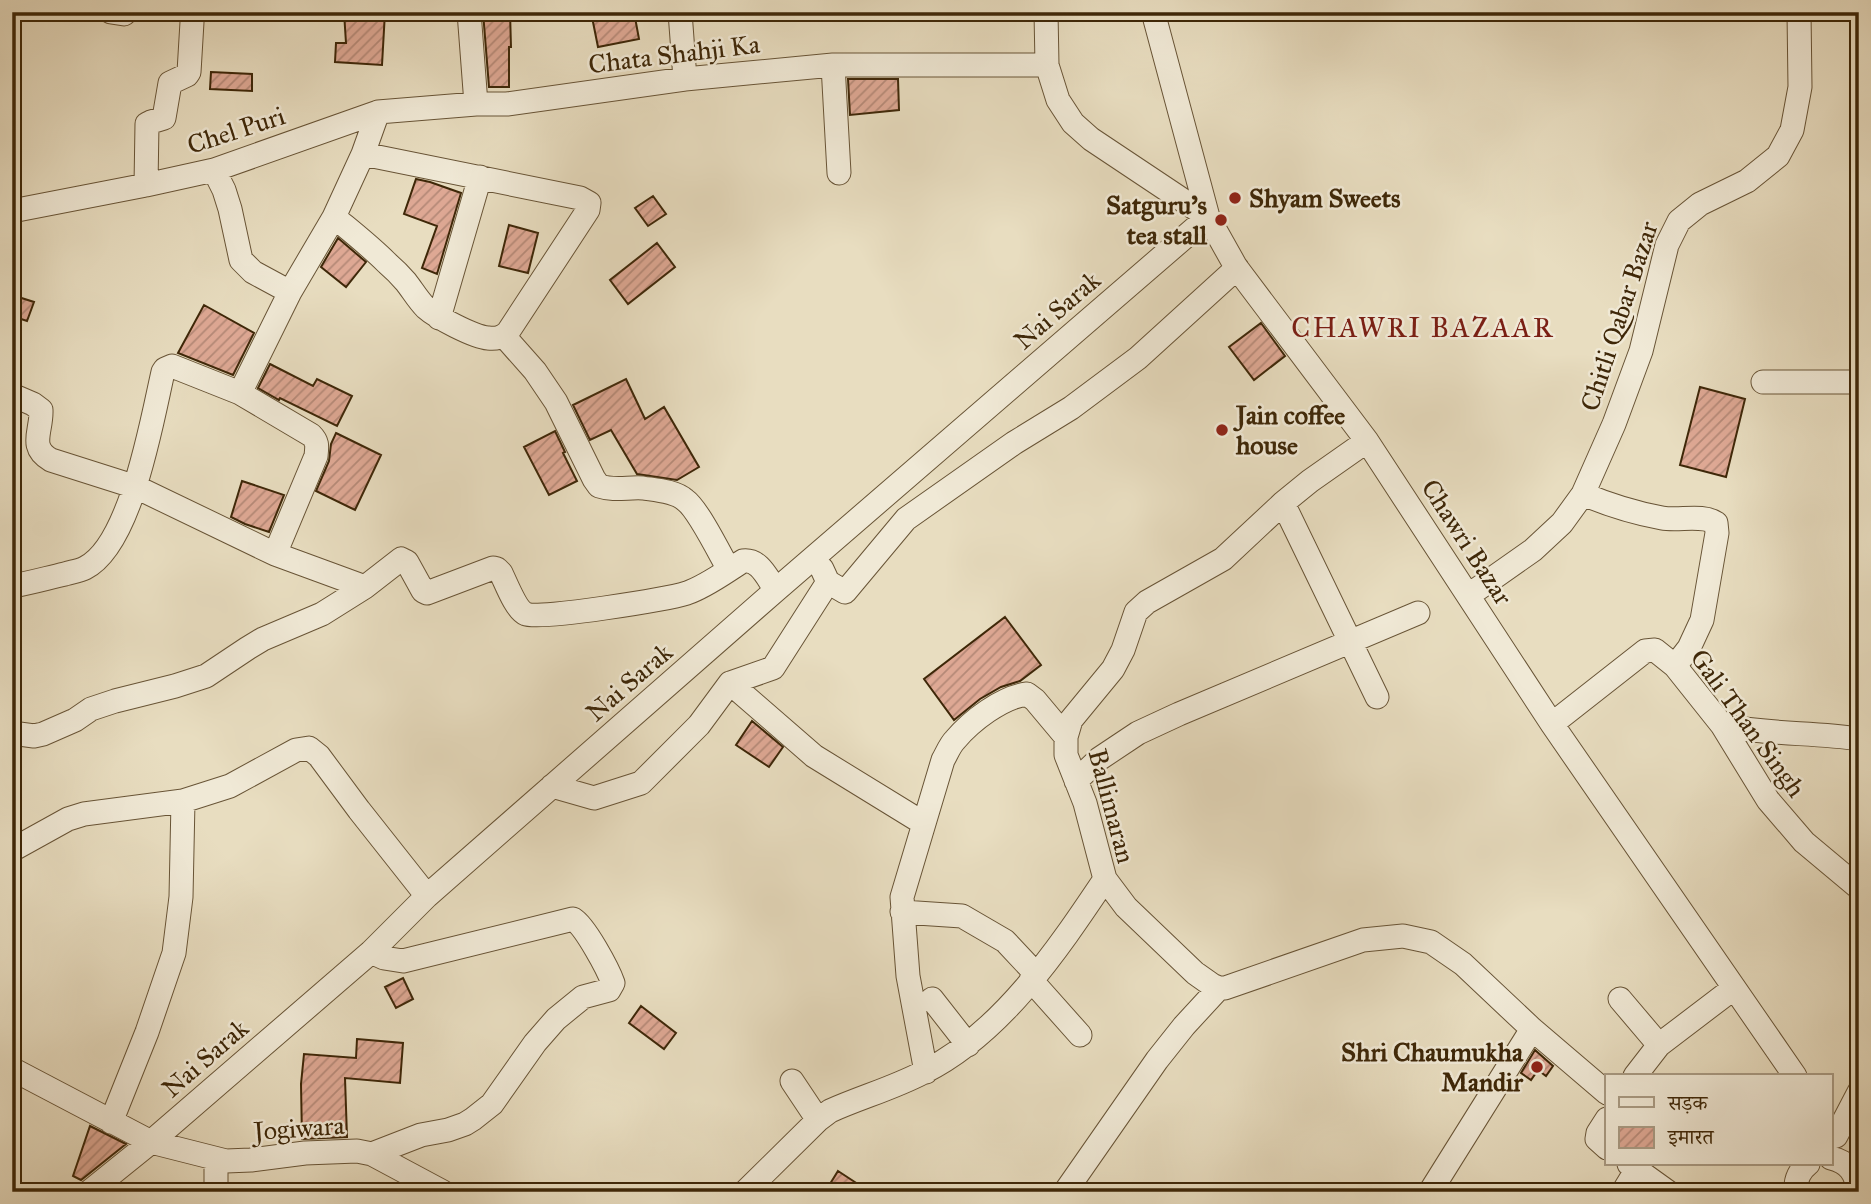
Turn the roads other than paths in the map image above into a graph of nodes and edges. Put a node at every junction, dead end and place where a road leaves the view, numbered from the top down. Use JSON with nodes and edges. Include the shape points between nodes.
{"nodes":[{"id":1,"x":469,"y":12,"type":"edge"},
{"id":2,"x":680,"y":12,"type":"edge"},
{"id":3,"x":1046,"y":12,"type":"edge"},
{"id":4,"x":1799,"y":12,"type":"edge"},
{"id":5,"x":1154,"y":13,"type":"edge"},
{"id":6,"x":192,"y":22,"type":"dead end"},
{"id":7,"x":833,"y":65,"type":"junction"},
{"id":8,"x":1047,"y":65,"type":"junction"},
{"id":9,"x":685,"y":79,"type":"junction"},
{"id":10,"x":476,"y":104,"type":"junction"},
{"id":11,"x":378,"y":112,"type":"junction"},
{"id":12,"x":363,"y":154,"type":"junction"},
{"id":13,"x":214,"y":170,"type":"junction"},
{"id":14,"x":839,"y":173,"type":"dead end"},
{"id":15,"x":480,"y":177,"type":"junction"},
{"id":16,"x":146,"y":186,"type":"junction"},
{"id":17,"x":12,"y":211,"type":"edge"},
{"id":18,"x":334,"y":217,"type":"junction"},
{"id":19,"x":1209,"y":217,"type":"junction"},
{"id":20,"x":1237,"y":268,"type":"junction"},
{"id":21,"x":290,"y":292,"type":"junction"},
{"id":22,"x":439,"y":318,"type":"junction"},
{"id":23,"x":504,"y":336,"type":"junction"},
{"id":24,"x":1763,"y":382,"type":"dead end"},
{"id":25,"x":1859,"y":382,"type":"edge"},
{"id":26,"x":240,"y":393,"type":"junction"},
{"id":27,"x":12,"y":395,"type":"edge"},
{"id":28,"x":1367,"y":441,"type":"junction"},
{"id":29,"x":136,"y":487,"type":"junction"},
{"id":30,"x":1583,"y":494,"type":"junction"},
{"id":31,"x":1283,"y":503,"type":"junction"},
{"id":32,"x":275,"y":554,"type":"junction"},
{"id":33,"x":817,"y":554,"type":"junction"},
{"id":34,"x":729,"y":569,"type":"junction"},
{"id":35,"x":828,"y":582,"type":"junction"},
{"id":36,"x":12,"y":586,"type":"edge"},
{"id":37,"x":365,"y":587,"type":"junction"},
{"id":38,"x":776,"y":590,"type":"junction"},
{"id":39,"x":1469,"y":595,"type":"junction"},
{"id":40,"x":1418,"y":613,"type":"dead end"},
{"id":41,"x":1352,"y":642,"type":"junction"},
{"id":42,"x":1675,"y":666,"type":"junction"},
{"id":43,"x":730,"y":683,"type":"junction"},
{"id":44,"x":1377,"y":697,"type":"dead end"},
{"id":45,"x":1552,"y":724,"type":"junction"},
{"id":46,"x":1722,"y":725,"type":"junction"},
{"id":47,"x":13,"y":733,"type":"edge"},
{"id":48,"x":1066,"y":737,"type":"junction"},
{"id":49,"x":1859,"y":739,"type":"edge"},
{"id":50,"x":1076,"y":781,"type":"junction"},
{"id":51,"x":552,"y":786,"type":"junction"},
{"id":52,"x":183,"y":801,"type":"junction"},
{"id":53,"x":923,"y":823,"type":"junction"},
{"id":54,"x":12,"y":850,"type":"edge"},
{"id":55,"x":1105,"y":879,"type":"junction"},
{"id":56,"x":1859,"y":888,"type":"edge"},
{"id":57,"x":427,"y":896,"type":"junction"},
{"id":58,"x":902,"y":912,"type":"junction"},
{"id":59,"x":371,"y":952,"type":"junction"},
{"id":60,"x":1034,"y":977,"type":"junction"},
{"id":61,"x":1734,"y":988,"type":"junction"},
{"id":62,"x":1219,"y":989,"type":"junction"},
{"id":63,"x":932,"y":999,"type":"dead end"},
{"id":64,"x":1620,"y":999,"type":"dead end"},
{"id":65,"x":1532,"y":1029,"type":"junction"},
{"id":66,"x":1080,"y":1035,"type":"dead end"},
{"id":67,"x":968,"y":1045,"type":"junction"},
{"id":68,"x":1659,"y":1045,"type":"junction"},
{"id":69,"x":12,"y":1069,"type":"edge"},
{"id":70,"x":926,"y":1072,"type":"junction"},
{"id":71,"x":1643,"y":1074,"type":"edge"},
{"id":72,"x":1794,"y":1074,"type":"edge"},
{"id":73,"x":792,"y":1081,"type":"dead end"},
{"id":74,"x":1605,"y":1091,"type":"edge"},
{"id":75,"x":1859,"y":1092,"type":"edge"},
{"id":76,"x":818,"y":1120,"type":"junction"},
{"id":77,"x":111,"y":1122,"type":"junction"},
{"id":78,"x":1605,"y":1122,"type":"edge"},
{"id":79,"x":151,"y":1142,"type":"junction"},
{"id":80,"x":1605,"y":1146,"type":"edge"},
{"id":81,"x":1834,"y":1146,"type":"edge"},
{"id":82,"x":372,"y":1154,"type":"junction"},
{"id":83,"x":216,"y":1159,"type":"junction"},
{"id":84,"x":1806,"y":1166,"type":"edge"},
{"id":85,"x":1633,"y":1167,"type":"edge"},
{"id":86,"x":1794,"y":1191,"type":"edge"},
{"id":87,"x":89,"y":1192,"type":"edge"},
{"id":88,"x":216,"y":1192,"type":"edge"},
{"id":89,"x":443,"y":1192,"type":"edge"},
{"id":90,"x":745,"y":1192,"type":"edge"},
{"id":91,"x":1065,"y":1192,"type":"edge"},
{"id":92,"x":1430,"y":1192,"type":"edge"},
{"id":93,"x":1623,"y":1192,"type":"edge"},
{"id":94,"x":1668,"y":1192,"type":"edge"},
{"id":95,"x":1858,"y":1192,"type":"edge"}],
"edges":[{"from":1,"to":10,"type":"street"},
{"from":2,"to":9,"type":"street"},
{"from":3,"to":8,"type":"street"},
{"from":4,"to":30,"type":"street","name":"Chitli Qabar Bazar","via":[[1800,86],[1792,130],[1778,156],[1747,181],[1700,204],[1679,221],[1667,245],[1641,351]]},
{"from":5,"to":19,"type":"street","name":"Chawri Bazar"},
{"from":6,"to":16,"type":"street","via":[[189,72],[170,83],[164,118],[148,124]]},
{"from":7,"to":8,"type":"street","name":"Chata Shahji Ka"},
{"from":7,"to":9,"type":"street","name":"Chata Shahji Ka"},
{"from":7,"to":14,"type":"street"},
{"from":8,"to":19,"type":"street","via":[[1058,100],[1073,123]]},
{"from":9,"to":10,"type":"street","name":"Chata Shahji Ka","via":[[507,104]]},
{"from":10,"to":11,"type":"street","name":"Chel Puri"},
{"from":11,"to":12,"type":"street"},
{"from":11,"to":13,"type":"street","name":"Chel Puri"},
{"from":12,"to":15,"type":"street"},
{"from":12,"to":18,"type":"street"},
{"from":13,"to":16,"type":"street","name":"Chel Puri"},
{"from":13,"to":21,"type":"street","via":[[230,209],[241,260]]},
{"from":15,"to":22,"type":"street"},
{"from":15,"to":23,"type":"street","via":[[589,203]]},
{"from":16,"to":17,"type":"street","name":"Chel Puri"},
{"from":18,"to":21,"type":"street"},
{"from":18,"to":22,"type":"street","via":[[366,242]]},
{"from":19,"to":20,"type":"street","name":"Chawri Bazar"},
{"from":19,"to":33,"type":"street","name":"Nai Sarak"},
{"from":20,"to":28,"type":"street","name":"Chawri Bazar"},
{"from":20,"to":35,"type":"street","via":[[1138,358],[906,519],[845,592]]},
{"from":21,"to":26,"type":"street"},
{"from":22,"to":23,"type":"street","via":[[483,338]]},
{"from":23,"to":34,"type":"street","via":[[556,402],[599,486],[668,492],[684,498]]},
{"from":24,"to":25,"type":"street"},
{"from":26,"to":29,"type":"street","via":[[177,367],[164,369]]},
{"from":26,"to":32,"type":"street","via":[[316,440],[316,456]]},
{"from":27,"to":29,"type":"street","via":[[41,410],[37,440],[44,455]]},
{"from":28,"to":31,"type":"street","name":"Ballimaran"},
{"from":28,"to":39,"type":"street","name":"Chawri Bazar"},
{"from":29,"to":32,"type":"street"},
{"from":29,"to":36,"type":"street","via":[[107,547],[85,569]]},
{"from":30,"to":39,"type":"street","name":"Chitli Qabar Bazar","via":[[1562,523],[1533,550]]},
{"from":30,"to":42,"type":"street","via":[[1664,518],[1708,518],[1716,523],[1702,620]]},
{"from":31,"to":41,"type":"street"},
{"from":31,"to":48,"type":"street","name":"Ballimaran","via":[[1223,559],[1136,612],[1123,650],[1071,720]]},
{"from":32,"to":37,"type":"street"},
{"from":33,"to":35,"type":"street"},
{"from":33,"to":38,"type":"street","name":"Nai Sarak"},
{"from":34,"to":37,"type":"street","via":[[699,588],[671,597],[539,615],[519,609],[501,573],[493,568],[427,593],[401,559]]},
{"from":34,"to":38,"type":"street","via":[[753,561]]},
{"from":35,"to":43,"type":"street","via":[[773,668]]},
{"from":37,"to":47,"type":"street","via":[[322,614],[256,643],[206,676],[91,709],[43,734]]},
{"from":38,"to":51,"type":"street","name":"Nai Sarak"},
{"from":39,"to":45,"type":"street","name":"Chawri Bazar"},
{"from":40,"to":41,"type":"street"},
{"from":41,"to":44,"type":"street"},
{"from":41,"to":50,"type":"street","via":[[1138,733]]},
{"from":42,"to":45,"type":"street","name":"Gali Than Singh","via":[[1655,650],[1646,651]]},
{"from":42,"to":46,"type":"street","name":"Gali Than Singh"},
{"from":43,"to":51,"type":"street","via":[[699,725],[641,783],[594,798]]},
{"from":43,"to":53,"type":"street","via":[[814,755]]},
{"from":45,"to":61,"type":"street","name":"Chawri Bazar"},
{"from":46,"to":49,"type":"street"},
{"from":46,"to":56,"type":"street","name":"Gali Than Singh","via":[[1768,800],[1804,842]]},
{"from":48,"to":50,"type":"street","name":"Ballimaran","via":[[1066,755]]},
{"from":48,"to":53,"type":"street","via":[[1027,694],[999,702],[953,741]]},
{"from":50,"to":55,"type":"street","name":"Ballimaran"},
{"from":51,"to":57,"type":"street","name":"Nai Sarak"},
{"from":52,"to":54,"type":"street","via":[[84,814]]},
{"from":52,"to":57,"type":"street","via":[[230,786],[296,750],[309,748]]},
{"from":52,"to":77,"type":"street","via":[[181,897],[174,953]]},
{"from":53,"to":58,"type":"street"},
{"from":55,"to":60,"type":"street","name":"Ballimaran"},
{"from":55,"to":62,"type":"street","via":[[1126,907],[1195,973]]},
{"from":57,"to":59,"type":"street","name":"Nai Sarak"},
{"from":58,"to":60,"type":"street","via":[[962,916],[1005,941]]},
{"from":58,"to":70,"type":"street","via":[[908,976]]},
{"from":59,"to":79,"type":"street","name":"Nai Sarak"},
{"from":59,"to":82,"type":"street","via":[[403,961],[573,919],[613,983],[609,990],[583,997],[556,1019],[492,1104],[473,1119]]},
{"from":60,"to":66,"type":"street"},
{"from":60,"to":67,"type":"street","name":"Ballimaran"},
{"from":61,"to":68,"type":"street"},
{"from":61,"to":72,"type":"street","name":"Chawri Bazar"},
{"from":62,"to":65,"type":"street","via":[[1363,940],[1403,936],[1432,942],[1463,964]]},
{"from":62,"to":91,"type":"street","via":[[1157,1060]]},
{"from":63,"to":67,"type":"street"},
{"from":64,"to":68,"type":"street"},
{"from":65,"to":74,"type":"street"},
{"from":65,"to":92,"type":"street"},
{"from":67,"to":70,"type":"street","name":"Ballimaran"},
{"from":68,"to":71,"type":"street"},
{"from":69,"to":77,"type":"street","name":"Jogiwara"},
{"from":70,"to":76,"type":"street","name":"Ballimaran"},
{"from":73,"to":76,"type":"street"},
{"from":75,"to":81,"type":"street"},
{"from":76,"to":90,"type":"street","name":"Ballimaran"},
{"from":77,"to":79,"type":"street","name":"Jogiwara"},
{"from":78,"to":80,"type":"street","via":[[1597,1139]]},
{"from":79,"to":83,"type":"street","name":"Jogiwara"},
{"from":79,"to":87,"type":"street","name":"Nai Sarak"},
{"from":81,"to":95,"type":"street","via":[[1852,1170]]},
{"from":82,"to":83,"type":"street","name":"Jogiwara"},
{"from":82,"to":89,"type":"street","name":"Jogiwara"},
{"from":83,"to":88,"type":"street"},
{"from":84,"to":86,"type":"street"},
{"from":85,"to":93,"type":"street"},
{"from":85,"to":94,"type":"street"}]}
